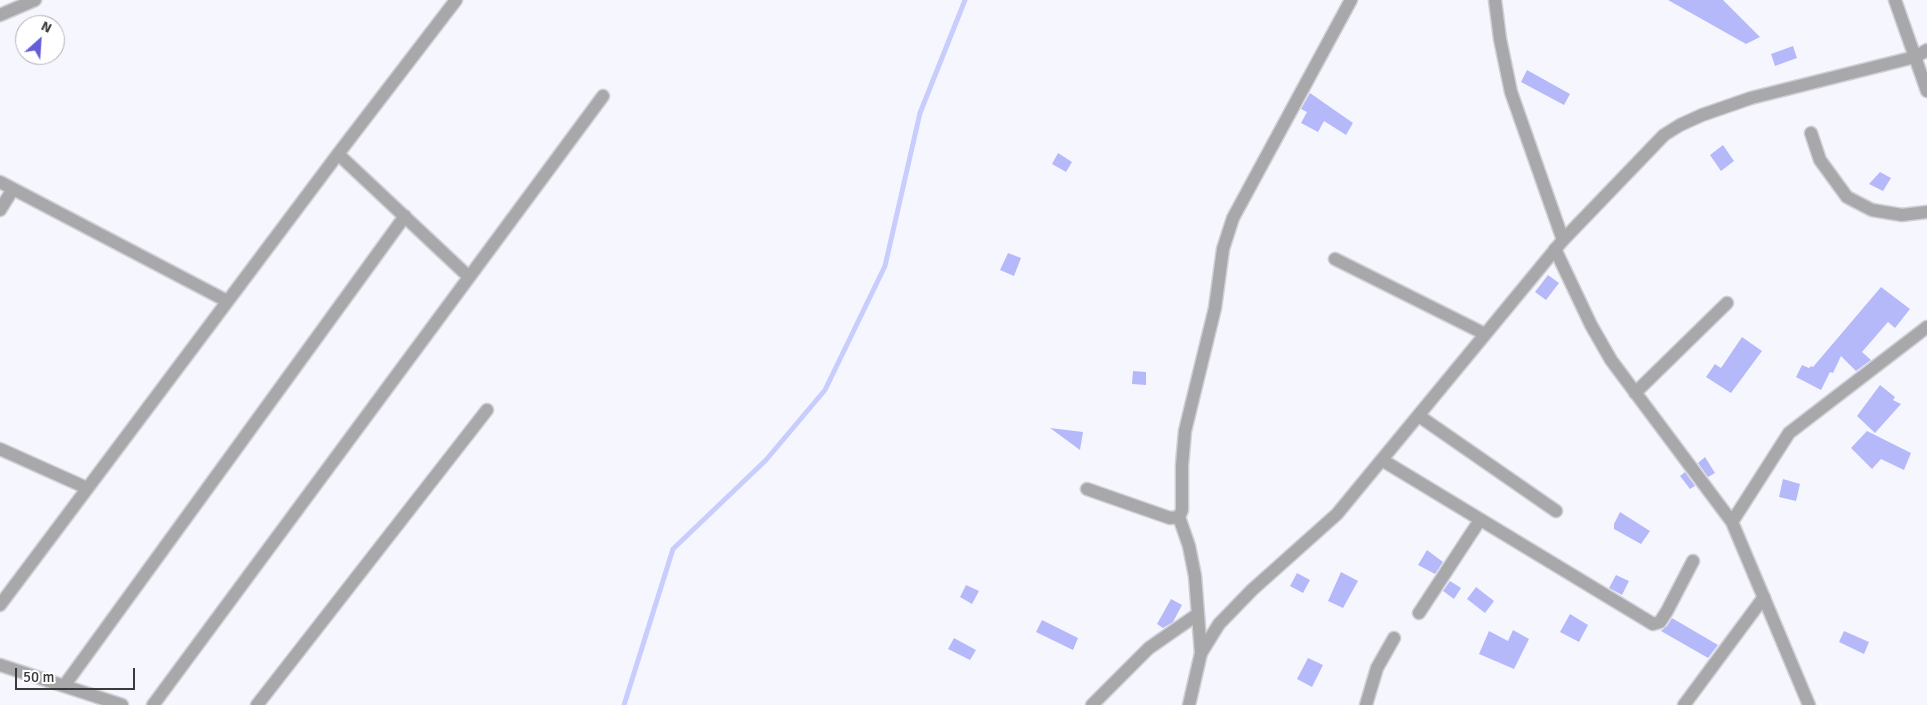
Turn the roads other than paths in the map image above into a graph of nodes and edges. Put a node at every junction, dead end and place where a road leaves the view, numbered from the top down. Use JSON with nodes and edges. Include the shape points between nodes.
{"nodes":[{"id":1,"x":35,"y":0,"type":"edge"},
{"id":2,"x":456,"y":0,"type":"edge"},
{"id":3,"x":1351,"y":0,"type":"edge"},
{"id":4,"x":1495,"y":0,"type":"edge"},
{"id":5,"x":1895,"y":0,"type":"edge"},
{"id":6,"x":0,"y":15,"type":"edge"},
{"id":7,"x":1927,"y":50,"type":"edge"},
{"id":8,"x":1915,"y":57,"type":"junction"},
{"id":9,"x":1927,"y":91,"type":"edge"},
{"id":10,"x":603,"y":96,"type":"dead end"},
{"id":11,"x":1811,"y":133,"type":"dead end"},
{"id":12,"x":338,"y":154,"type":"junction"},
{"id":13,"x":0,"y":182,"type":"edge"},
{"id":14,"x":13,"y":189,"type":"junction"},
{"id":15,"x":0,"y":210,"type":"edge"},
{"id":16,"x":1927,"y":212,"type":"edge"},
{"id":17,"x":404,"y":216,"type":"junction"},
{"id":18,"x":1559,"y":245,"type":"junction"},
{"id":19,"x":1335,"y":260,"type":"dead end"},
{"id":20,"x":469,"y":277,"type":"junction"},
{"id":21,"x":227,"y":302,"type":"junction"},
{"id":22,"x":1728,"y":303,"type":"dead end"},
{"id":23,"x":1927,"y":327,"type":"edge"},
{"id":24,"x":1486,"y":334,"type":"junction"},
{"id":25,"x":1635,"y":392,"type":"junction"},
{"id":26,"x":487,"y":410,"type":"dead end"},
{"id":27,"x":1419,"y":416,"type":"junction"},
{"id":28,"x":0,"y":449,"type":"edge"},
{"id":29,"x":1382,"y":460,"type":"junction"},
{"id":30,"x":87,"y":488,"type":"junction"},
{"id":31,"x":1087,"y":489,"type":"dead end"},
{"id":32,"x":1556,"y":511,"type":"dead end"},
{"id":33,"x":1179,"y":517,"type":"junction"},
{"id":34,"x":1480,"y":520,"type":"junction"},
{"id":35,"x":1732,"y":522,"type":"junction"},
{"id":36,"x":1692,"y":561,"type":"dead end"},
{"id":37,"x":1764,"y":598,"type":"junction"},
{"id":38,"x":0,"y":605,"type":"edge"},
{"id":39,"x":1419,"y":613,"type":"dead end"},
{"id":40,"x":1198,"y":614,"type":"junction"},
{"id":41,"x":1394,"y":638,"type":"dead end"},
{"id":42,"x":1201,"y":653,"type":"junction"},
{"id":43,"x":0,"y":666,"type":"edge"},
{"id":44,"x":64,"y":686,"type":"junction"},
{"id":45,"x":1194,"y":704,"type":"edge"},
{"id":46,"x":122,"y":705,"type":"edge"},
{"id":47,"x":153,"y":705,"type":"edge"},
{"id":48,"x":257,"y":705,"type":"edge"},
{"id":49,"x":1092,"y":705,"type":"edge"},
{"id":50,"x":1366,"y":705,"type":"edge"},
{"id":51,"x":1684,"y":705,"type":"edge"},
{"id":52,"x":1809,"y":705,"type":"edge"}],
"edges":[{"from":1,"to":6,"type":"street"},
{"from":2,"to":12,"type":"street"},
{"from":3,"to":33,"type":"street","via":[[1233,218],[1223,249],[1215,308],[1185,431],[1182,510]]},
{"from":4,"to":18,"type":"street","via":[[1511,92]]},
{"from":5,"to":8,"type":"street"},
{"from":7,"to":8,"type":"street"},
{"from":8,"to":9,"type":"street"},
{"from":8,"to":18,"type":"street","via":[[1751,98],[1680,125],[1664,136]]},
{"from":10,"to":20,"type":"street"},
{"from":11,"to":16,"type":"street","via":[[1820,160],[1847,198],[1872,210],[1902,215]]},
{"from":12,"to":17,"type":"street"},
{"from":12,"to":21,"type":"street"},
{"from":13,"to":14,"type":"street"},
{"from":14,"to":15,"type":"street"},
{"from":14,"to":21,"type":"street"},
{"from":17,"to":20,"type":"street"},
{"from":17,"to":44,"type":"street"},
{"from":18,"to":24,"type":"street"},
{"from":18,"to":25,"type":"street","via":[[1591,325]]},
{"from":19,"to":24,"type":"street"},
{"from":20,"to":47,"type":"street"},
{"from":21,"to":30,"type":"street"},
{"from":22,"to":25,"type":"street"},
{"from":23,"to":35,"type":"street","via":[[1790,433]]},
{"from":24,"to":27,"type":"street"},
{"from":25,"to":35,"type":"street"},
{"from":26,"to":48,"type":"street"},
{"from":27,"to":29,"type":"street"},
{"from":27,"to":32,"type":"street"},
{"from":28,"to":30,"type":"street"},
{"from":29,"to":34,"type":"street"},
{"from":29,"to":42,"type":"street","via":[[1337,514],[1219,624]]},
{"from":30,"to":38,"type":"street"},
{"from":31,"to":33,"type":"street","via":[[1170,518]]},
{"from":33,"to":40,"type":"street","via":[[1193,562]]},
{"from":34,"to":36,"type":"street","via":[[1654,624],[1660,622],[1667,611]]},
{"from":34,"to":39,"type":"street"},
{"from":35,"to":37,"type":"street"},
{"from":37,"to":51,"type":"street"},
{"from":37,"to":52,"type":"street"},
{"from":40,"to":42,"type":"street"},
{"from":40,"to":49,"type":"street","via":[[1149,648]]},
{"from":41,"to":50,"type":"street","via":[[1377,668]]},
{"from":42,"to":45,"type":"street"},
{"from":43,"to":44,"type":"street"},
{"from":44,"to":46,"type":"street"}]}
